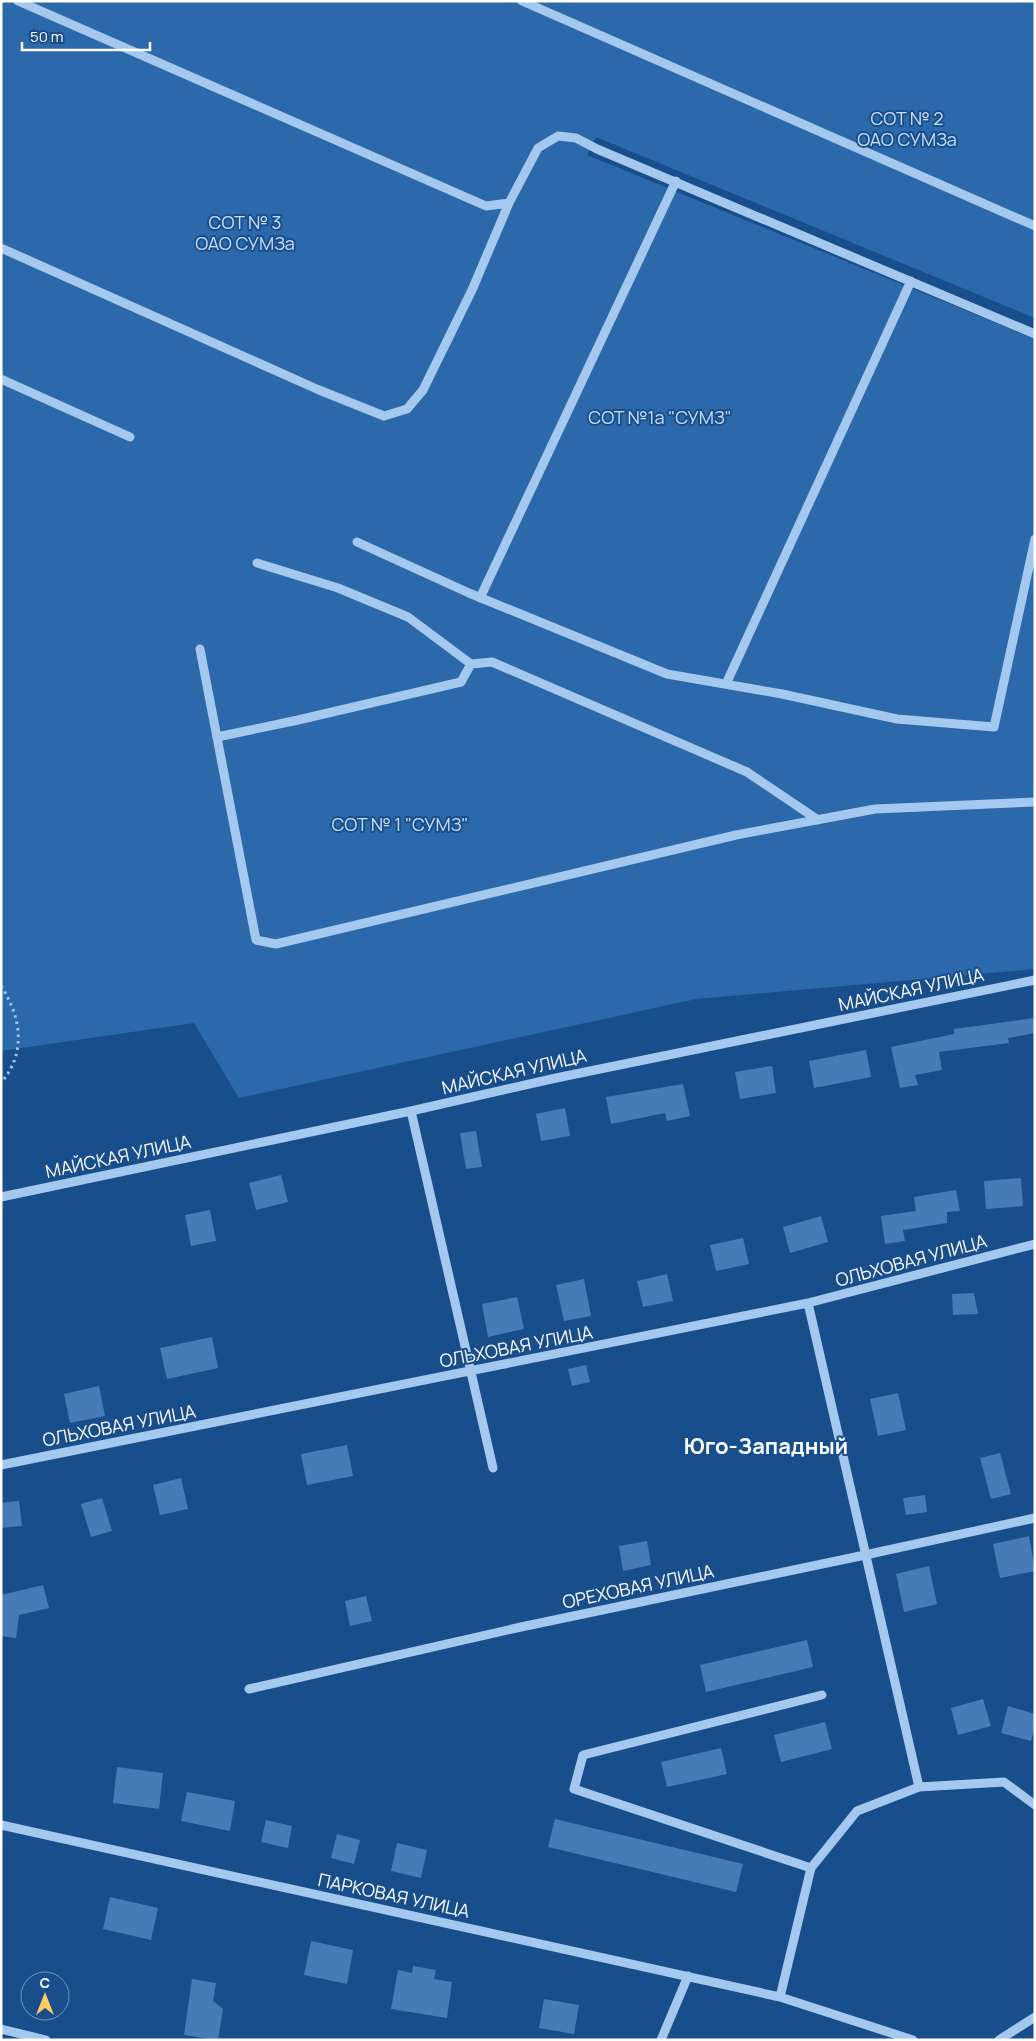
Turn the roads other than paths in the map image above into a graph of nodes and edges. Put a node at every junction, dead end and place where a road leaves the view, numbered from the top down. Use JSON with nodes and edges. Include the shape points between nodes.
{"nodes":[{"id":1,"x":18,"y":1,"type":"edge"},
{"id":2,"x":522,"y":1,"type":"edge"},
{"id":3,"x":676,"y":181,"type":"junction"},
{"id":4,"x":509,"y":203,"type":"junction"},
{"id":5,"x":1035,"y":226,"type":"edge"},
{"id":6,"x":1,"y":248,"type":"edge"},
{"id":7,"x":910,"y":281,"type":"junction"},
{"id":8,"x":1035,"y":334,"type":"edge"},
{"id":9,"x":1,"y":380,"type":"edge"},
{"id":10,"x":130,"y":437,"type":"dead end"},
{"id":11,"x":1035,"y":539,"type":"edge"},
{"id":12,"x":357,"y":542,"type":"dead end"},
{"id":13,"x":257,"y":563,"type":"dead end"},
{"id":14,"x":480,"y":598,"type":"junction"},
{"id":15,"x":200,"y":649,"type":"dead end"},
{"id":16,"x":471,"y":664,"type":"junction"},
{"id":17,"x":726,"y":684,"type":"junction"},
{"id":18,"x":217,"y":737,"type":"junction"},
{"id":19,"x":1035,"y":802,"type":"edge"},
{"id":20,"x":818,"y":820,"type":"junction"},
{"id":21,"x":1035,"y":980,"type":"edge"},
{"id":22,"x":411,"y":1111,"type":"junction"},
{"id":23,"x":1,"y":1197,"type":"edge"},
{"id":24,"x":1035,"y":1244,"type":"edge"},
{"id":25,"x":808,"y":1303,"type":"junction"},
{"id":26,"x":471,"y":1372,"type":"junction"},
{"id":27,"x":1,"y":1465,"type":"edge"},
{"id":28,"x":493,"y":1468,"type":"dead end"},
{"id":29,"x":1035,"y":1518,"type":"edge"},
{"id":30,"x":866,"y":1556,"type":"junction"},
{"id":31,"x":249,"y":1689,"type":"dead end"},
{"id":32,"x":822,"y":1695,"type":"dead end"},
{"id":33,"x":919,"y":1787,"type":"junction"},
{"id":34,"x":1035,"y":1805,"type":"edge"},
{"id":35,"x":1,"y":1825,"type":"edge"},
{"id":36,"x":811,"y":1868,"type":"junction"},
{"id":37,"x":688,"y":1976,"type":"junction"},
{"id":38,"x":780,"y":1997,"type":"junction"},
{"id":39,"x":1035,"y":2017,"type":"edge"},
{"id":40,"x":1,"y":2029,"type":"edge"},
{"id":41,"x":46,"y":2040,"type":"edge"},
{"id":42,"x":661,"y":2040,"type":"edge"},
{"id":43,"x":913,"y":2040,"type":"edge"},
{"id":44,"x":999,"y":2040,"type":"edge"}],
"edges":[{"from":1,"to":4,"type":"street","via":[[486,206]]},
{"from":2,"to":5,"type":"street"},
{"from":3,"to":4,"type":"street","via":[[576,138],[558,136],[538,148]]},
{"from":3,"to":7,"type":"street"},
{"from":3,"to":14,"type":"street"},
{"from":4,"to":6,"type":"street","via":[[472,290],[423,390],[407,409],[384,416]]},
{"from":7,"to":8,"type":"street"},
{"from":7,"to":17,"type":"street"},
{"from":9,"to":10,"type":"street"},
{"from":11,"to":17,"type":"street","via":[[994,727],[897,719]]},
{"from":12,"to":14,"type":"street"},
{"from":13,"to":16,"type":"street","via":[[338,588],[408,617]]},
{"from":14,"to":17,"type":"street","via":[[667,674]]},
{"from":15,"to":18,"type":"street"},
{"from":16,"to":18,"type":"street","via":[[461,682]]},
{"from":16,"to":20,"type":"street","via":[[492,662],[747,772]]},
{"from":18,"to":20,"type":"street","via":[[256,940],[276,944],[736,835]]},
{"from":19,"to":20,"type":"street","via":[[875,809]]},
{"from":21,"to":22,"type":"street","name":"МАЙСКАЯ УЛИЦА","via":[[556,1078]]},
{"from":22,"to":23,"type":"street","name":"МАЙСКАЯ УЛИЦА"},
{"from":22,"to":26,"type":"street"},
{"from":24,"to":25,"type":"street","name":"ОЛЬХОВАЯ УЛИЦА"},
{"from":25,"to":26,"type":"street","name":"ОЛЬХОВАЯ УЛИЦА"},
{"from":25,"to":30,"type":"street"},
{"from":26,"to":27,"type":"street","name":"ОЛЬХОВАЯ УЛИЦА"},
{"from":26,"to":28,"type":"street"},
{"from":29,"to":30,"type":"street","name":"ОРЕХОВАЯ УЛИЦА"},
{"from":30,"to":31,"type":"street","name":"ОРЕХОВАЯ УЛИЦА","via":[[521,1627]]},
{"from":30,"to":33,"type":"street"},
{"from":32,"to":36,"type":"street","via":[[583,1755],[574,1789]]},
{"from":33,"to":34,"type":"street","via":[[1004,1782]]},
{"from":33,"to":36,"type":"street","via":[[857,1811]]},
{"from":35,"to":37,"type":"street","name":"ПАРКОВАЯ УЛИЦА"},
{"from":36,"to":38,"type":"street"},
{"from":37,"to":38,"type":"street","name":"ПАРКОВАЯ УЛИЦА"},
{"from":37,"to":42,"type":"street"},
{"from":38,"to":43,"type":"street","name":"ПАРКОВАЯ УЛИЦА"},
{"from":39,"to":44,"type":"street"},
{"from":40,"to":41,"type":"street"}]}
